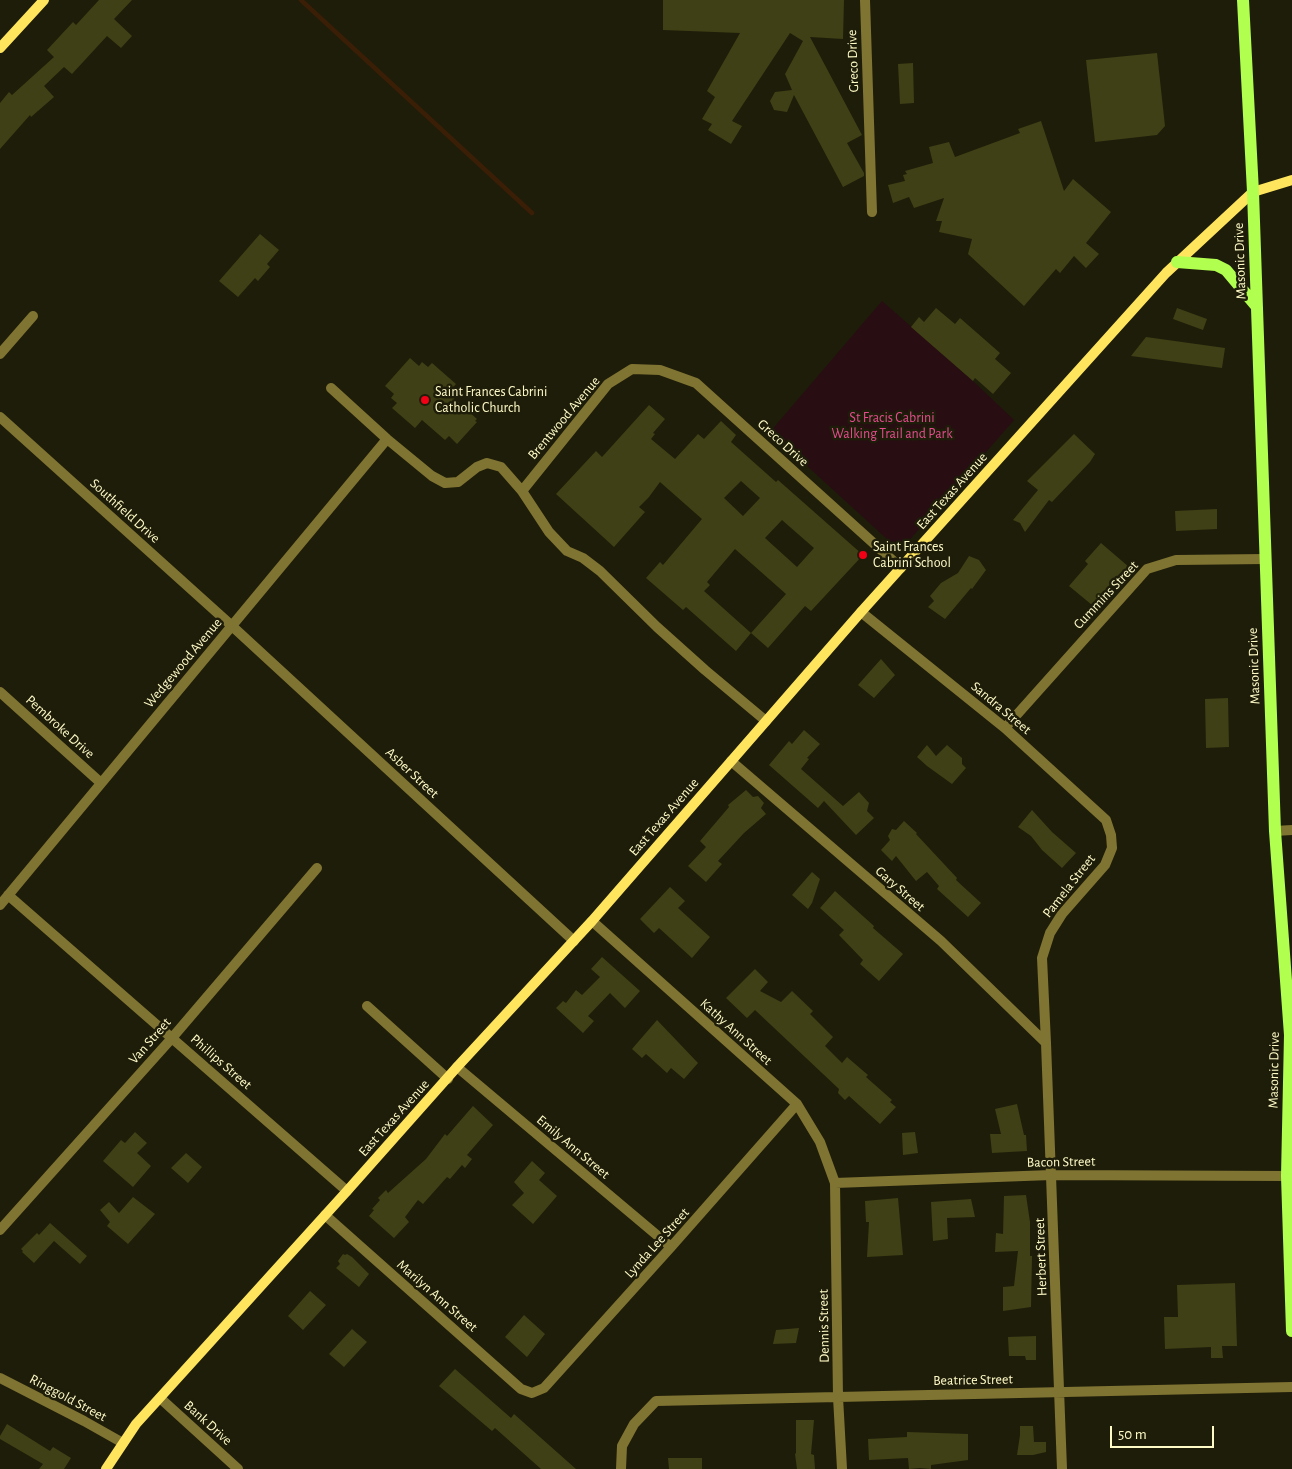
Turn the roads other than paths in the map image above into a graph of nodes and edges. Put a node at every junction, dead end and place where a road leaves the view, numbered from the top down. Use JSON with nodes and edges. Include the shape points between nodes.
{"nodes":[{"id":1,"x":44,"y":0,"type":"edge"},
{"id":2,"x":865,"y":0,"type":"edge"},
{"id":3,"x":1243,"y":0,"type":"edge"},
{"id":4,"x":0,"y":48,"type":"edge"},
{"id":5,"x":1292,"y":180,"type":"edge"},
{"id":6,"x":1253,"y":192,"type":"junction"},
{"id":7,"x":872,"y":212,"type":"dead end"},
{"id":8,"x":1177,"y":262,"type":"junction"},
{"id":9,"x":1257,"y":307,"type":"junction"},
{"id":10,"x":33,"y":316,"type":"dead end"},
{"id":11,"x":0,"y":354,"type":"edge"},
{"id":12,"x":632,"y":369,"type":"joint"},
{"id":13,"x":331,"y":388,"type":"dead end"},
{"id":14,"x":0,"y":417,"type":"edge"},
{"id":15,"x":387,"y":439,"type":"junction"},
{"id":16,"x":522,"y":491,"type":"junction"},
{"id":17,"x":1266,"y":559,"type":"junction"},
{"id":18,"x":901,"y":568,"type":"junction"},
{"id":19,"x":861,"y":612,"type":"junction"},
{"id":20,"x":232,"y":626,"type":"junction"},
{"id":21,"x":0,"y":692,"type":"edge"},
{"id":22,"x":766,"y":721,"type":"junction"},
{"id":23,"x":1005,"y":728,"type":"junction"},
{"id":24,"x":731,"y":761,"type":"junction"},
{"id":25,"x":101,"y":783,"type":"junction"},
{"id":26,"x":1292,"y":830,"type":"edge"},
{"id":27,"x":1275,"y":831,"type":"junction"},
{"id":28,"x":1111,"y":835,"type":"joint"},
{"id":29,"x":317,"y":868,"type":"dead end"},
{"id":30,"x":8,"y":895,"type":"junction"},
{"id":31,"x":0,"y":904,"type":"edge"},
{"id":32,"x":592,"y":921,"type":"junction"},
{"id":33,"x":574,"y":941,"type":"junction"},
{"id":34,"x":367,"y":1006,"type":"dead end"},
{"id":35,"x":1291,"y":1036,"type":"edge"},
{"id":36,"x":172,"y":1038,"type":"junction"},
{"id":37,"x":1046,"y":1043,"type":"junction"},
{"id":38,"x":458,"y":1067,"type":"junction"},
{"id":39,"x":448,"y":1078,"type":"junction"},
{"id":40,"x":796,"y":1104,"type":"junction"},
{"id":41,"x":1051,"y":1175,"type":"junction"},
{"id":42,"x":1287,"y":1176,"type":"junction"},
{"id":43,"x":835,"y":1183,"type":"junction"},
{"id":44,"x":347,"y":1191,"type":"junction"},
{"id":45,"x":325,"y":1215,"type":"junction"},
{"id":46,"x":0,"y":1230,"type":"edge"},
{"id":47,"x":671,"y":1247,"type":"junction"},
{"id":48,"x":1292,"y":1331,"type":"edge"},
{"id":49,"x":0,"y":1378,"type":"edge"},
{"id":50,"x":1292,"y":1387,"type":"edge"},
{"id":51,"x":1059,"y":1391,"type":"junction"},
{"id":52,"x":532,"y":1393,"type":"joint"},
{"id":53,"x":838,"y":1397,"type":"junction"},
{"id":54,"x":160,"y":1398,"type":"junction"},
{"id":55,"x":123,"y":1443,"type":"junction"},
{"id":56,"x":106,"y":1469,"type":"edge"},
{"id":57,"x":238,"y":1469,"type":"edge"},
{"id":58,"x":621,"y":1469,"type":"edge"},
{"id":59,"x":842,"y":1469,"type":"edge"},
{"id":60,"x":1062,"y":1469,"type":"edge"}],
"edges":[{"from":1,"to":4,"type":"street"},
{"from":2,"to":7,"type":"street","name":"Greco Drive"},
{"from":3,"to":6,"type":"main road","name":"Masonic Drive"},
{"from":5,"to":6,"type":"street"},
{"from":6,"to":8,"type":"street","name":"East Texas Avenue"},
{"from":6,"to":9,"type":"main road","name":"Masonic Drive"},
{"from":8,"to":9,"type":"main road","via":[[1216,265],[1226,270]]},
{"from":8,"to":18,"type":"street","name":"East Texas Avenue"},
{"from":9,"to":17,"type":"main road","name":"Masonic Drive"},
{"from":10,"to":11,"type":"street"},
{"from":12,"to":16,"type":"street","name":"Brentwood Avenue","via":[[608,384]]},
{"from":12,"to":18,"type":"street","name":"Greco Drive","via":[[660,370],[696,383]]},
{"from":13,"to":15,"type":"street"},
{"from":14,"to":20,"type":"street","name":"Southfield Drive"},
{"from":15,"to":16,"type":"street","via":[[444,483],[458,482],[487,463],[501,467]]},
{"from":15,"to":20,"type":"street","name":"Wedgewood Avenue"},
{"from":16,"to":22,"type":"street","via":[[549,532],[567,550],[600,571],[657,627]]},
{"from":17,"to":23,"type":"street","name":"Cummins Street","via":[[1176,560],[1147,569]]},
{"from":17,"to":27,"type":"main road","name":"Masonic Drive"},
{"from":18,"to":19,"type":"street","name":"East Texas Avenue"},
{"from":19,"to":22,"type":"street","name":"East Texas Avenue"},
{"from":19,"to":23,"type":"street","name":"Sandra Street"},
{"from":20,"to":25,"type":"street","name":"Wedgewood Avenue"},
{"from":20,"to":33,"type":"street","name":"Asber Street"},
{"from":21,"to":25,"type":"street","name":"Pembroke Drive"},
{"from":22,"to":24,"type":"street","name":"East Texas Avenue"},
{"from":23,"to":28,"type":"street","name":"Sandra Street","via":[[1106,820]]},
{"from":24,"to":32,"type":"street","name":"East Texas Avenue"},
{"from":24,"to":37,"type":"street","name":"Gary Street","via":[[941,942]]},
{"from":25,"to":30,"type":"street","name":"Wedgewood Avenue"},
{"from":26,"to":27,"type":"street"},
{"from":27,"to":35,"type":"main road","name":"Masonic Drive"},
{"from":28,"to":37,"type":"street","name":"Pamela Street","via":[[1112,848],[1105,866],[1062,914],[1044,950]]},
{"from":29,"to":36,"type":"street","name":"Van Street"},
{"from":30,"to":31,"type":"street","name":"Wedgewood Avenue"},
{"from":30,"to":36,"type":"street","name":"Phillips Street"},
{"from":32,"to":33,"type":"street","name":"East Texas Avenue"},
{"from":32,"to":40,"type":"street","name":"Kathy Ann Street"},
{"from":33,"to":38,"type":"street","name":"East Texas Avenue"},
{"from":34,"to":39,"type":"street"},
{"from":35,"to":42,"type":"main road","name":"Masonic Drive"},
{"from":36,"to":44,"type":"street","name":"Phillips Street"},
{"from":36,"to":46,"type":"street","name":"Van Street"},
{"from":37,"to":41,"type":"street","name":"Herbert Street"},
{"from":38,"to":39,"type":"street","name":"East Texas Avenue"},
{"from":38,"to":47,"type":"street","name":"Emily Ann Street"},
{"from":39,"to":44,"type":"street","name":"East Texas Avenue"},
{"from":40,"to":43,"type":"street","name":"Kathy Ann Street","via":[[820,1142]]},
{"from":40,"to":47,"type":"street","name":"Lynda Lee Street"},
{"from":41,"to":42,"type":"street","name":"Bacon Street"},
{"from":41,"to":43,"type":"street","name":"Bacon Street"},
{"from":41,"to":51,"type":"street","name":"Herbert Street"},
{"from":42,"to":48,"type":"main road","name":"Masonic Drive"},
{"from":43,"to":53,"type":"street","name":"Dennis Street"},
{"from":44,"to":45,"type":"street","name":"East Texas Avenue"},
{"from":45,"to":52,"type":"street","name":"Marilyn Ann Street","via":[[521,1388]]},
{"from":45,"to":54,"type":"street","name":"East Texas Avenue"},
{"from":47,"to":52,"type":"street","name":"Lynda Lee Street","via":[[544,1388]]},
{"from":49,"to":55,"type":"street","name":"Ringgold Street"},
{"from":50,"to":51,"type":"street","name":"Beatrice Street"},
{"from":51,"to":53,"type":"street","name":"Beatrice Street"},
{"from":51,"to":60,"type":"street","name":"Herbert Street"},
{"from":53,"to":58,"type":"street","name":"Beatrice Street","via":[[656,1401],[634,1424],[622,1446]]},
{"from":53,"to":59,"type":"street","name":"Dennis Street"},
{"from":54,"to":55,"type":"street","name":"East Texas Avenue"},
{"from":54,"to":57,"type":"street","name":"Bank Drive"},
{"from":55,"to":56,"type":"street","name":"East Texas Avenue"}]}
